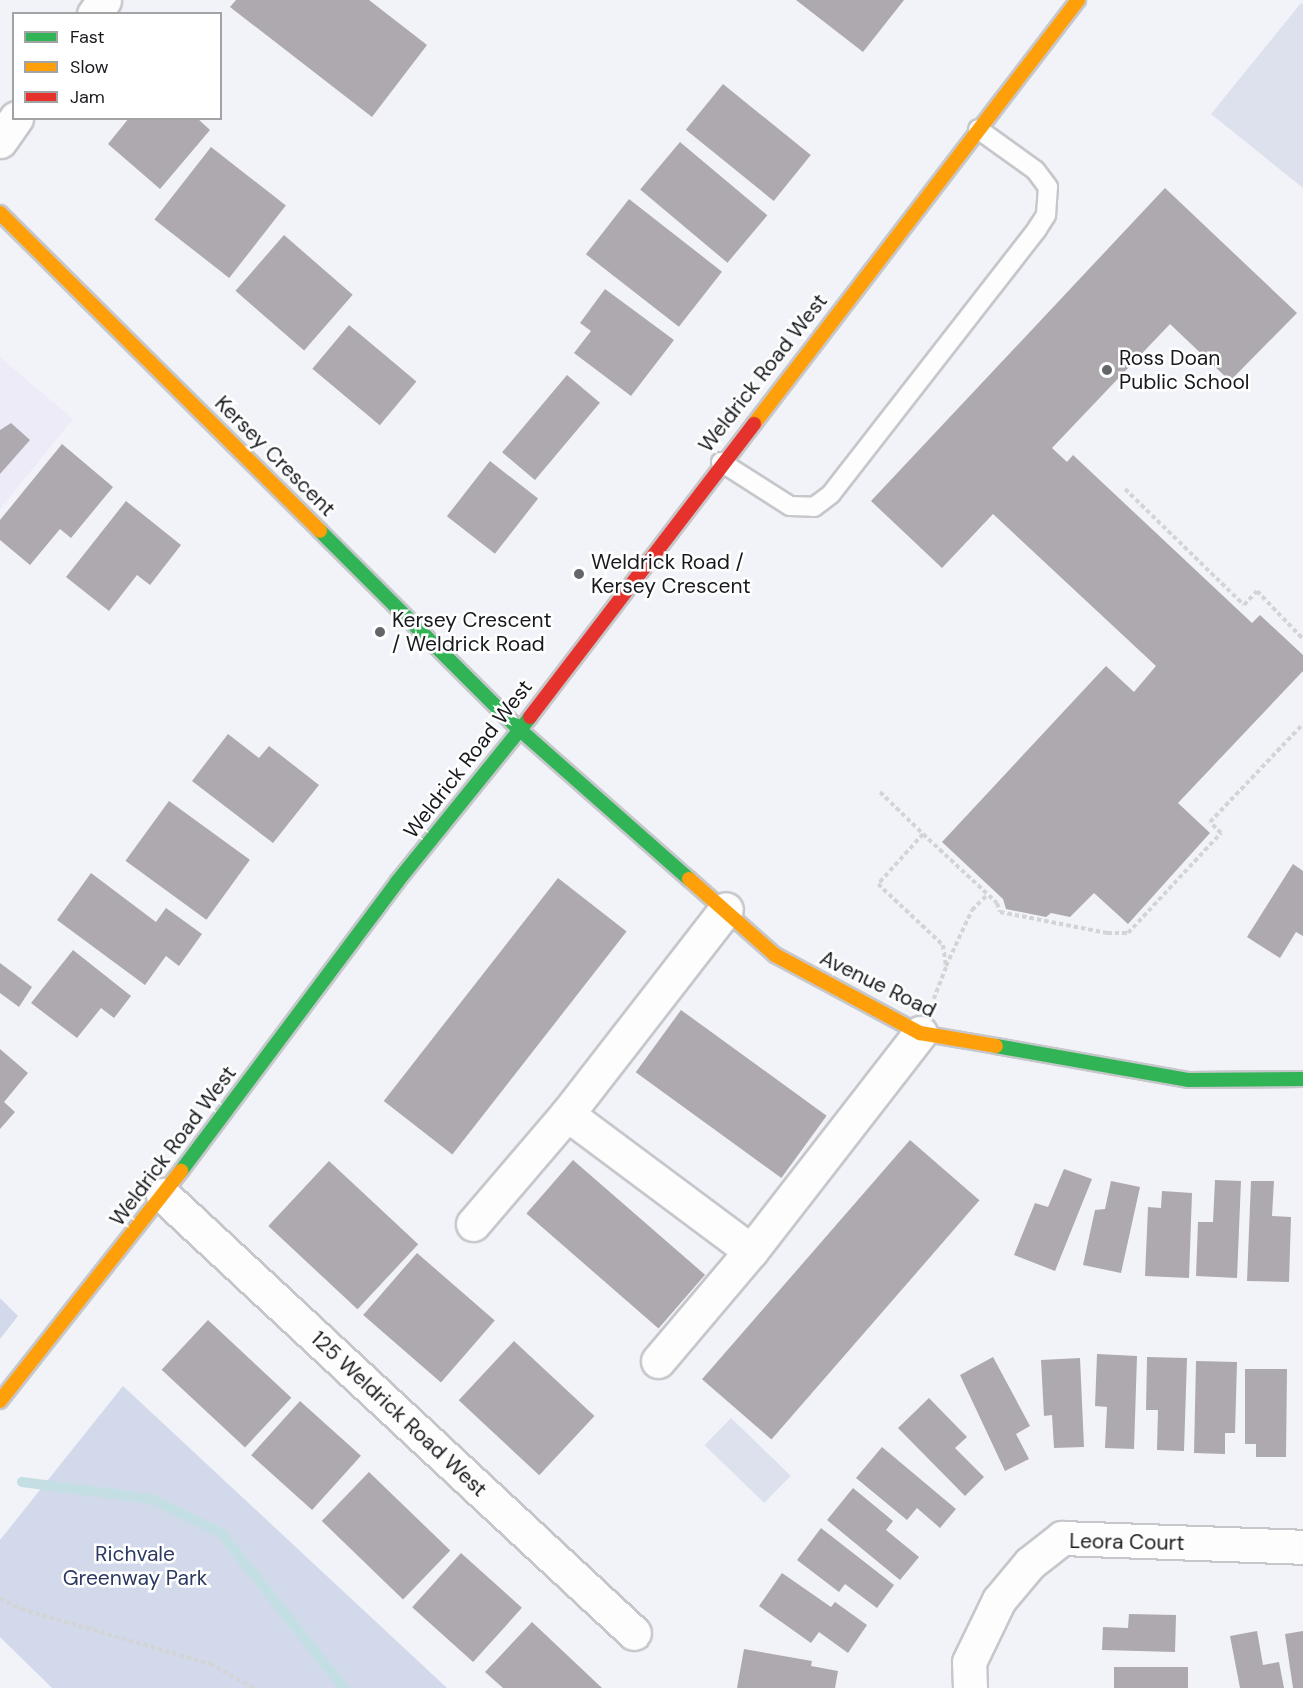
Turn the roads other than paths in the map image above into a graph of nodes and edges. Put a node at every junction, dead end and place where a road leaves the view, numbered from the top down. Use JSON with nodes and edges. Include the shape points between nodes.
{"nodes":[{"id":1,"x":1078,"y":0,"type":"edge"},
{"id":2,"x":15,"y":120,"type":"edge"},
{"id":3,"x":978,"y":129,"type":"junction"},
{"id":4,"x":0,"y":141,"type":"edge"},
{"id":5,"x":0,"y":213,"type":"edge"},
{"id":6,"x":721,"y":462,"type":"junction"},
{"id":7,"x":520,"y":730,"type":"junction"},
{"id":8,"x":726,"y":909,"type":"junction"},
{"id":9,"x":920,"y":1033,"type":"junction"},
{"id":10,"x":1303,"y":1079,"type":"edge"},
{"id":11,"x":567,"y":1114,"type":"junction"},
{"id":12,"x":163,"y":1195,"type":"junction"},
{"id":13,"x":473,"y":1224,"type":"dead end"},
{"id":14,"x":751,"y":1251,"type":"junction"},
{"id":15,"x":658,"y":1361,"type":"dead end"},
{"id":16,"x":0,"y":1401,"type":"edge"},
{"id":17,"x":1303,"y":1547,"type":"edge"},
{"id":18,"x":634,"y":1633,"type":"dead end"},
{"id":19,"x":970,"y":1688,"type":"edge"}],
"edges":[{"from":1,"to":3,"type":"street","name":"Weldrick Road West"},
{"from":2,"to":4,"type":"street"},
{"from":3,"to":6,"type":"street","name":"Weldrick Road West"},
{"from":3,"to":6,"type":"lane","via":[[1035,170],[1048,187],[1046,215],[1037,229],[831,494],[814,507],[790,506]]},
{"from":5,"to":7,"type":"street","name":"Kersey Crescent"},
{"from":6,"to":7,"type":"street","name":"Weldrick Road West"},
{"from":7,"to":8,"type":"street","name":"Avenue Road"},
{"from":7,"to":12,"type":"street","name":"Weldrick Road West","via":[[397,882]]},
{"from":8,"to":9,"type":"street","name":"Avenue Road","via":[[775,955]]},
{"from":8,"to":11,"type":"street"},
{"from":9,"to":10,"type":"street","name":"Avenue Road","via":[[1189,1080]]},
{"from":9,"to":14,"type":"street"},
{"from":11,"to":13,"type":"street"},
{"from":11,"to":14,"type":"street"},
{"from":12,"to":16,"type":"street","name":"Weldrick Road West"},
{"from":12,"to":18,"type":"street","name":"125 Weldrick Road West"},
{"from":14,"to":15,"type":"street"},
{"from":17,"to":19,"type":"street","name":"Leora Court","via":[[1062,1538],[1030,1563],[999,1600],[969,1662]]}]}
